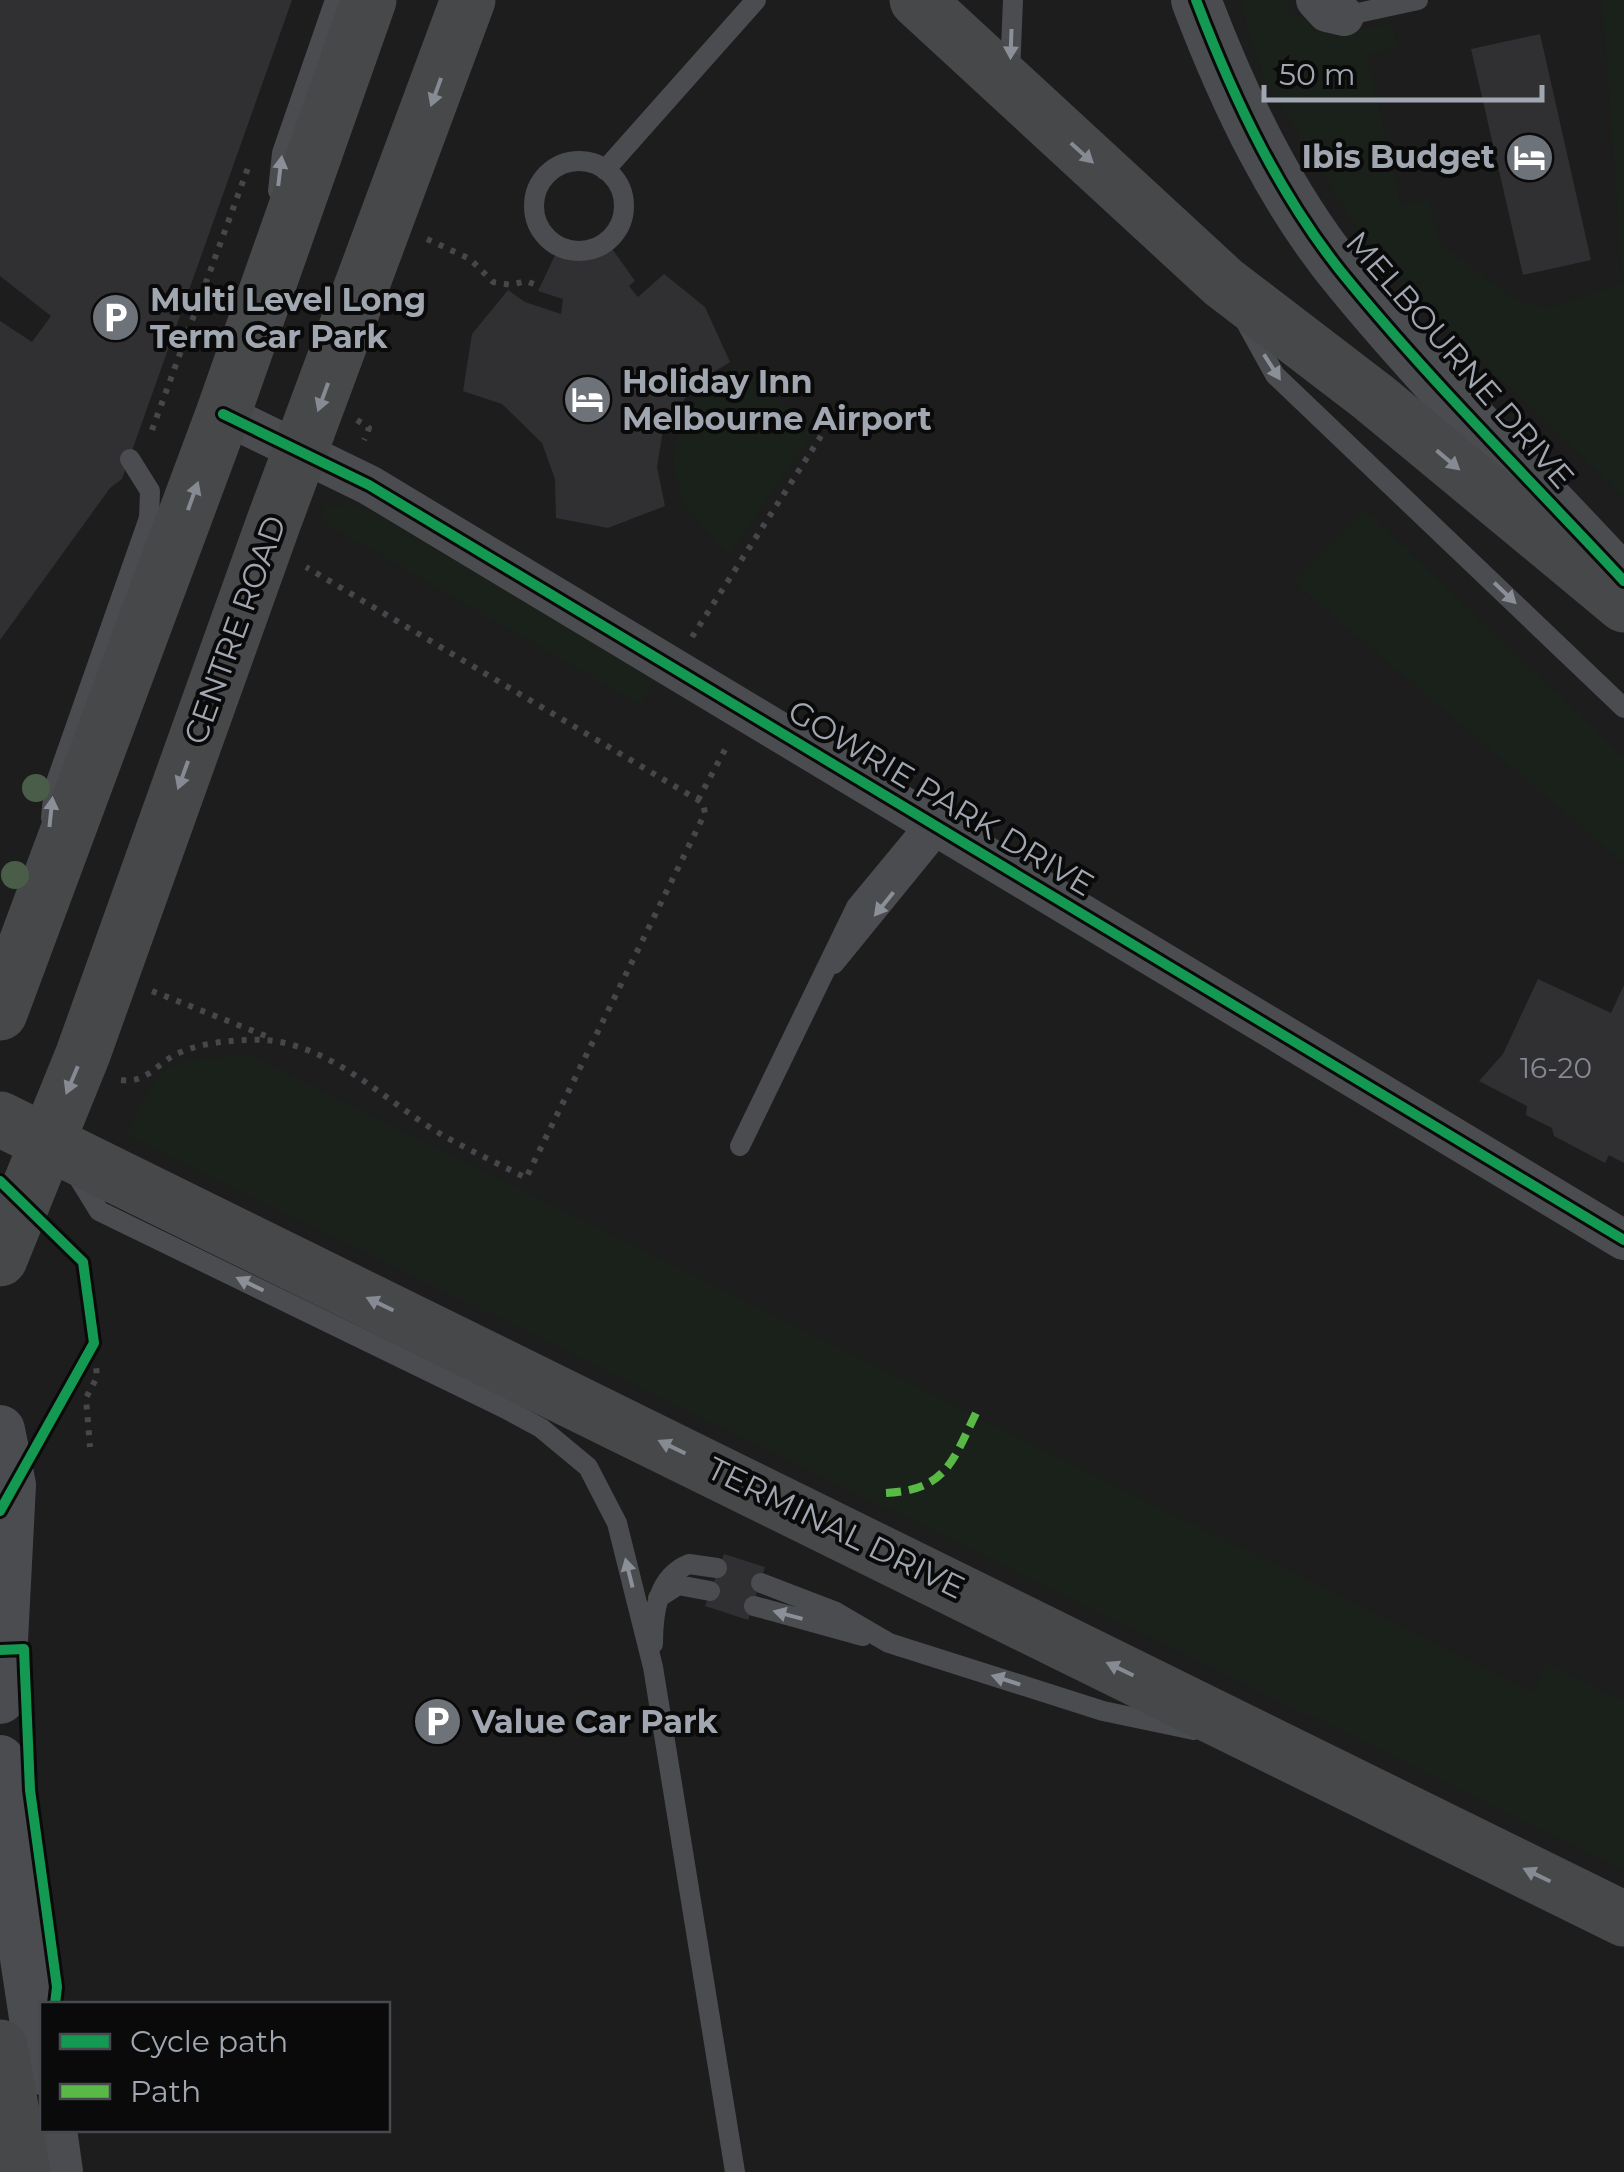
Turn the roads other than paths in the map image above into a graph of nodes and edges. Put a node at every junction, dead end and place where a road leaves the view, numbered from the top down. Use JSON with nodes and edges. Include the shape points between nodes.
{"nodes":[{"id":1,"x":335,"y":0,"type":"edge"},
{"id":2,"x":369,"y":0,"type":"edge"},
{"id":3,"x":468,"y":0,"type":"edge"},
{"id":4,"x":756,"y":0,"type":"edge"},
{"id":5,"x":916,"y":0,"type":"edge"},
{"id":6,"x":1013,"y":0,"type":"edge"},
{"id":7,"x":1196,"y":0,"type":"edge"},
{"id":8,"x":1418,"y":0,"type":"edge"},
{"id":9,"x":1330,"y":8,"type":"edge"},
{"id":10,"x":1010,"y":88,"type":"junction"},
{"id":11,"x":605,"y":170,"type":"junction"},
{"id":12,"x":1224,"y":282,"type":"junction"},
{"id":13,"x":264,"y":302,"type":"junction"},
{"id":14,"x":223,"y":414,"type":"junction"},
{"id":15,"x":302,"y":454,"type":"junction"},
{"id":16,"x":130,"y":459,"type":"dead end"},
{"id":17,"x":1624,"y":581,"type":"edge"},
{"id":18,"x":1624,"y":605,"type":"edge"},
{"id":19,"x":1624,"y":708,"type":"edge"},
{"id":20,"x":936,"y":824,"type":"junction"},
{"id":21,"x":41,"y":909,"type":"junction"},
{"id":22,"x":0,"y":1014,"type":"edge"},
{"id":23,"x":36,"y":1136,"type":"edge"},
{"id":24,"x":740,"y":1146,"type":"dead end"},
{"id":25,"x":1624,"y":1240,"type":"edge"},
{"id":26,"x":0,"y":1259,"type":"edge"},
{"id":27,"x":0,"y":1430,"type":"edge"},
{"id":28,"x":717,"y":1568,"type":"dead end"},
{"id":29,"x":762,"y":1583,"type":"dead end"},
{"id":30,"x":710,"y":1591,"type":"dead end"},
{"id":31,"x":658,"y":1598,"type":"junction"},
{"id":32,"x":754,"y":1606,"type":"dead end"},
{"id":33,"x":889,"y":1643,"type":"junction"},
{"id":34,"x":653,"y":1667,"type":"junction"},
{"id":35,"x":0,"y":1699,"type":"edge"},
{"id":36,"x":1270,"y":1743,"type":"junction"},
{"id":37,"x":0,"y":1760,"type":"edge"},
{"id":38,"x":1624,"y":1919,"type":"edge"},
{"id":39,"x":0,"y":2047,"type":"edge"},
{"id":40,"x":40,"y":2057,"type":"edge"},
{"id":41,"x":52,"y":2132,"type":"edge"},
{"id":42,"x":22,"y":2172,"type":"edge"},
{"id":43,"x":58,"y":2172,"type":"edge"},
{"id":44,"x":736,"y":2172,"type":"edge"}],
"edges":[{"from":13,"to":1,"type":"lane","one_way":true,"via":[[282,153]]},
{"from":2,"to":13,"type":"main road"},
{"from":3,"to":15,"type":"main road","name":"CENTRE ROAD","one_way":true},
{"from":4,"to":11,"type":"lane"},
{"from":5,"to":10,"type":"main road","name":"MELBOURNE DRIVE"},
{"from":6,"to":10,"type":"lane","one_way":true},
{"from":7,"to":17,"type":"street","name":"MELBOURNE DRIVE","via":[[1225,77],[1280,180],[1350,283]]},
{"from":8,"to":9,"type":"lane"},
{"from":10,"to":12,"type":"main road","name":"MELBOURNE DRIVE","one_way":true},
{"from":11,"to":11,"type":"lane","via":[[623,200],[620,226],[600,246],[556,246],[537,224],[541,181],[564,164]]},
{"from":12,"to":18,"type":"main road","name":"MELBOURNE DRIVE","one_way":true},
{"from":12,"to":19,"type":"lane","one_way":true,"via":[[1275,375]]},
{"from":13,"to":14,"type":"main road"},
{"from":14,"to":15,"type":"street","name":"GOWRIE PARK DRIVE"},
{"from":21,"to":14,"type":"main road","one_way":true},
{"from":15,"to":20,"type":"street","name":"GOWRIE PARK DRIVE","via":[[369,485]]},
{"from":15,"to":23,"type":"main road","name":"CENTRE ROAD","one_way":true,"via":[[83,1054]]},
{"from":21,"to":16,"type":"lane","one_way":true,"via":[[54,788],[149,518],[150,491]]},
{"from":20,"to":24,"type":"lane","via":[[856,907]]},
{"from":20,"to":25,"type":"street","name":"GOWRIE PARK DRIVE"},
{"from":21,"to":22,"type":"main road"},
{"from":23,"to":26,"type":"main road","name":"CENTRE ROAD"},
{"from":34,"to":23,"type":"lane","one_way":true,"via":[[617,1523],[602,1488],[577,1456],[504,1408],[99,1211]]},
{"from":36,"to":23,"type":"main road","name":"TERMINAL DRIVE","one_way":true},
{"from":27,"to":35,"type":"street","via":[[11,1485]]},
{"from":28,"to":31,"type":"lane","via":[[684,1566]]},
{"from":29,"to":33,"type":"lane","via":[[834,1611]]},
{"from":30,"to":31,"type":"lane","via":[[675,1586]]},
{"from":31,"to":34,"type":"lane"},
{"from":33,"to":32,"type":"lane","one_way":true},
{"from":36,"to":33,"type":"lane","one_way":true,"via":[[1103,1712]]},
{"from":34,"to":44,"type":"lane"},
{"from":38,"to":36,"type":"main road","name":"TERMINAL DRIVE","one_way":true},
{"from":37,"to":40,"type":"street"},
{"from":39,"to":42,"type":"main road"},
{"from":41,"to":43,"type":"street"}]}
